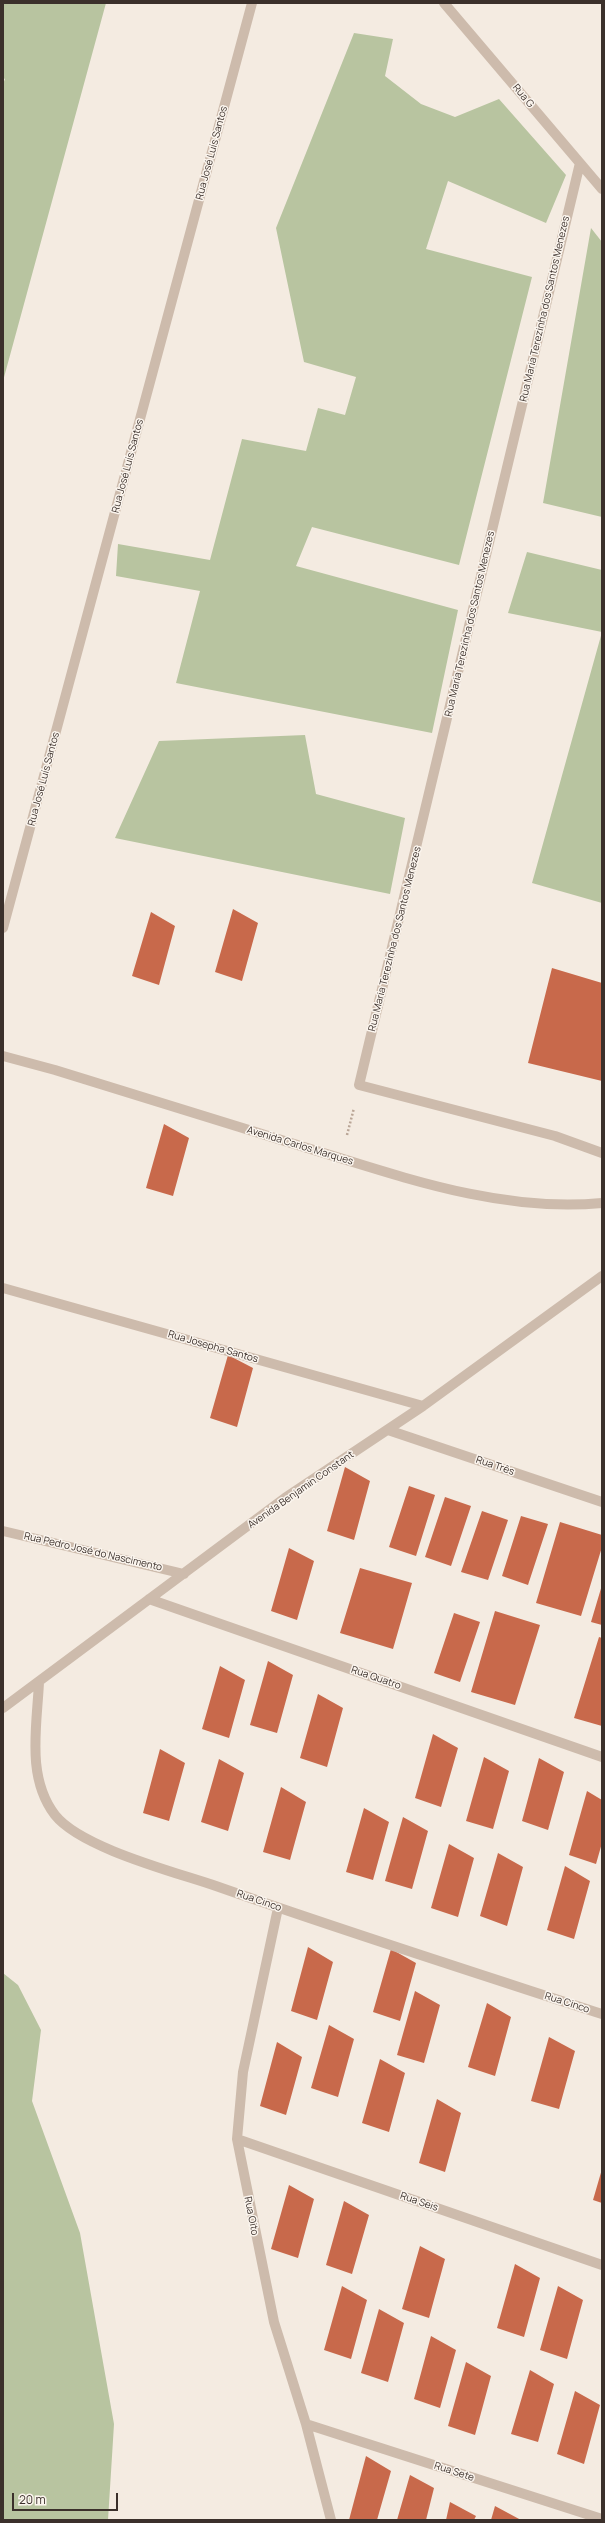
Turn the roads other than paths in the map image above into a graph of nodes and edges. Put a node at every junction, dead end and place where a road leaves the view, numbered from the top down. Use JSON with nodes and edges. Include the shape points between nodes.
{"nodes":[{"id":1,"x":252,"y":3,"type":"edge"},
{"id":2,"x":444,"y":3,"type":"edge"},
{"id":3,"x":580,"y":163,"type":"junction"},
{"id":4,"x":602,"y":189,"type":"edge"},
{"id":5,"x":3,"y":928,"type":"edge"},
{"id":6,"x":3,"y":1056,"type":"edge"},
{"id":7,"x":602,"y":1153,"type":"edge"},
{"id":8,"x":602,"y":1203,"type":"edge"},
{"id":9,"x":602,"y":1276,"type":"edge"},
{"id":10,"x":3,"y":1288,"type":"edge"},
{"id":11,"x":423,"y":1406,"type":"junction"},
{"id":12,"x":388,"y":1430,"type":"junction"},
{"id":13,"x":602,"y":1502,"type":"edge"},
{"id":14,"x":3,"y":1531,"type":"edge"},
{"id":15,"x":184,"y":1574,"type":"junction"},
{"id":16,"x":149,"y":1599,"type":"junction"},
{"id":17,"x":40,"y":1682,"type":"junction"},
{"id":18,"x":3,"y":1708,"type":"edge"},
{"id":19,"x":602,"y":1757,"type":"edge"},
{"id":20,"x":278,"y":1908,"type":"junction"},
{"id":21,"x":602,"y":2014,"type":"edge"},
{"id":22,"x":237,"y":2139,"type":"junction"},
{"id":23,"x":602,"y":2265,"type":"edge"},
{"id":24,"x":306,"y":2424,"type":"junction"},
{"id":25,"x":602,"y":2519,"type":"edge"},
{"id":26,"x":331,"y":2520,"type":"edge"}],
"edges":[{"from":1,"to":5,"type":"street","name":"Rua José Luís Santos"},
{"from":2,"to":3,"type":"street","name":"Rua G"},
{"from":3,"to":4,"type":"street","name":"Rua G"},
{"from":3,"to":7,"type":"street","name":"Rua Maria Terezinha dos Santos Menezes","via":[[360,1085],[555,1136]]},
{"from":6,"to":8,"type":"street","name":"Avenida Carlos Marques","via":[[389,1174],[504,1200],[540,1204]]},
{"from":9,"to":11,"type":"street","name":"Avenida Benjamin Constant"},
{"from":10,"to":11,"type":"street","name":"Rua Josepha Santos"},
{"from":11,"to":12,"type":"street","name":"Avenida Benjamin Constant"},
{"from":12,"to":13,"type":"street","name":"Rua Três"},
{"from":12,"to":15,"type":"street","name":"Avenida Benjamin Constant","via":[[285,1498]]},
{"from":14,"to":15,"type":"street","name":"Rua Pedro José do Nascimento"},
{"from":15,"to":16,"type":"street","name":"Avenida Benjamin Constant"},
{"from":16,"to":17,"type":"street","name":"Avenida Benjamin Constant"},
{"from":16,"to":19,"type":"street","name":"Rua Quatro"},
{"from":17,"to":18,"type":"street","name":"Avenida Benjamin Constant"},
{"from":17,"to":20,"type":"street","name":"Rua Cinco","via":[[35,1758],[37,1777],[43,1795],[56,1816],[90,1841]]},
{"from":20,"to":21,"type":"street","name":"Rua Cinco"},
{"from":20,"to":22,"type":"street","name":"Rua Oito","via":[[243,2072]]},
{"from":22,"to":23,"type":"street","name":"Rua Seis"},
{"from":22,"to":24,"type":"street","name":"Rua Oito","via":[[274,2322]]},
{"from":24,"to":25,"type":"street","name":"Rua Sete"},
{"from":24,"to":26,"type":"street","name":"Rua Oito"}]}
